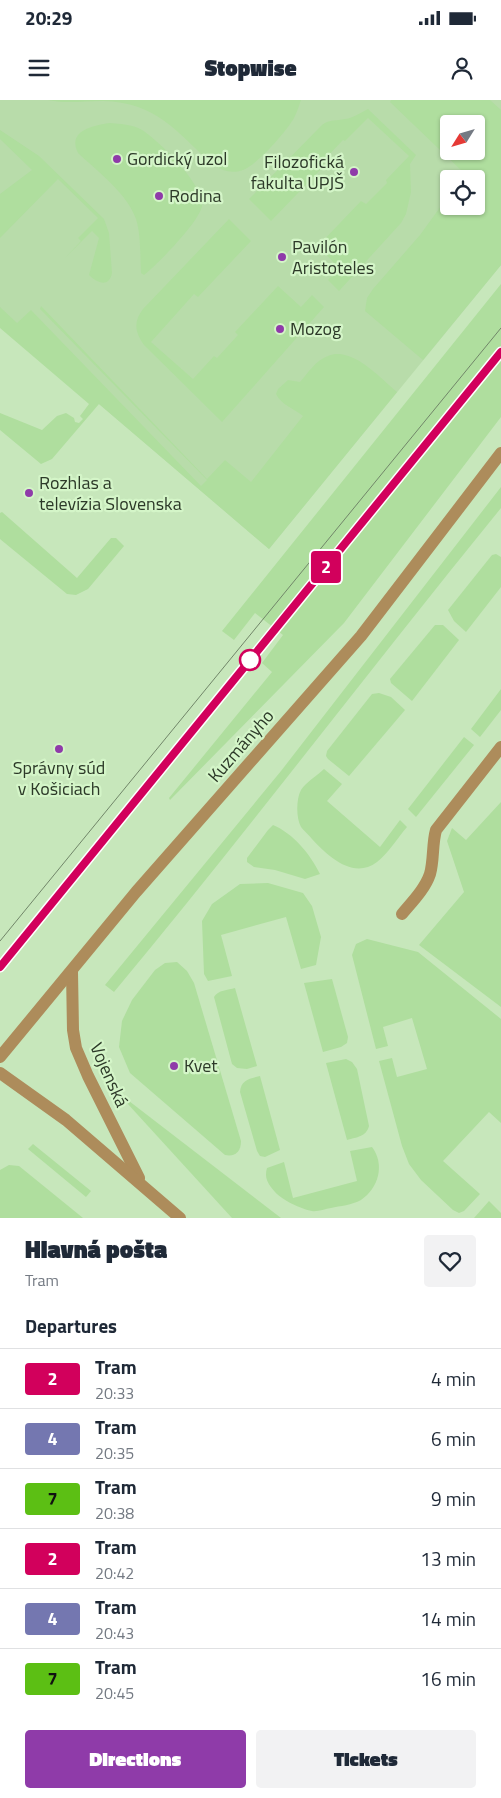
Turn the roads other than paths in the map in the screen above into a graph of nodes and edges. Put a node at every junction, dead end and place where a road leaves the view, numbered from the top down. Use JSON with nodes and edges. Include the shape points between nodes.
{"nodes":[{"id":1,"x":501,"y":452,"type":"edge"},
{"id":2,"x":501,"y":747,"type":"edge"},
{"id":3,"x":402,"y":914,"type":"dead end"},
{"id":4,"x":72,"y":972,"type":"junction"},
{"id":5,"x":0,"y":1058,"type":"edge"},
{"id":6,"x":0,"y":1073,"type":"edge"},
{"id":7,"x":143,"y":1185,"type":"junction"},
{"id":8,"x":180,"y":1218,"type":"edge"}],
"edges":[{"from":1,"to":4,"type":"street","name":"Kuzmányho","via":[[361,636],[136,892]]},
{"from":2,"to":3,"type":"street","via":[[436,830],[427,882]]},
{"from":4,"to":5,"type":"street","name":"Kuzmányho"},
{"from":4,"to":7,"type":"street","name":"Vojenská","via":[[72,1030],[76,1048]]},
{"from":6,"to":7,"type":"street","name":"Vojenská","via":[[66,1120]]},
{"from":7,"to":8,"type":"street","name":"Vojenská"}]}
